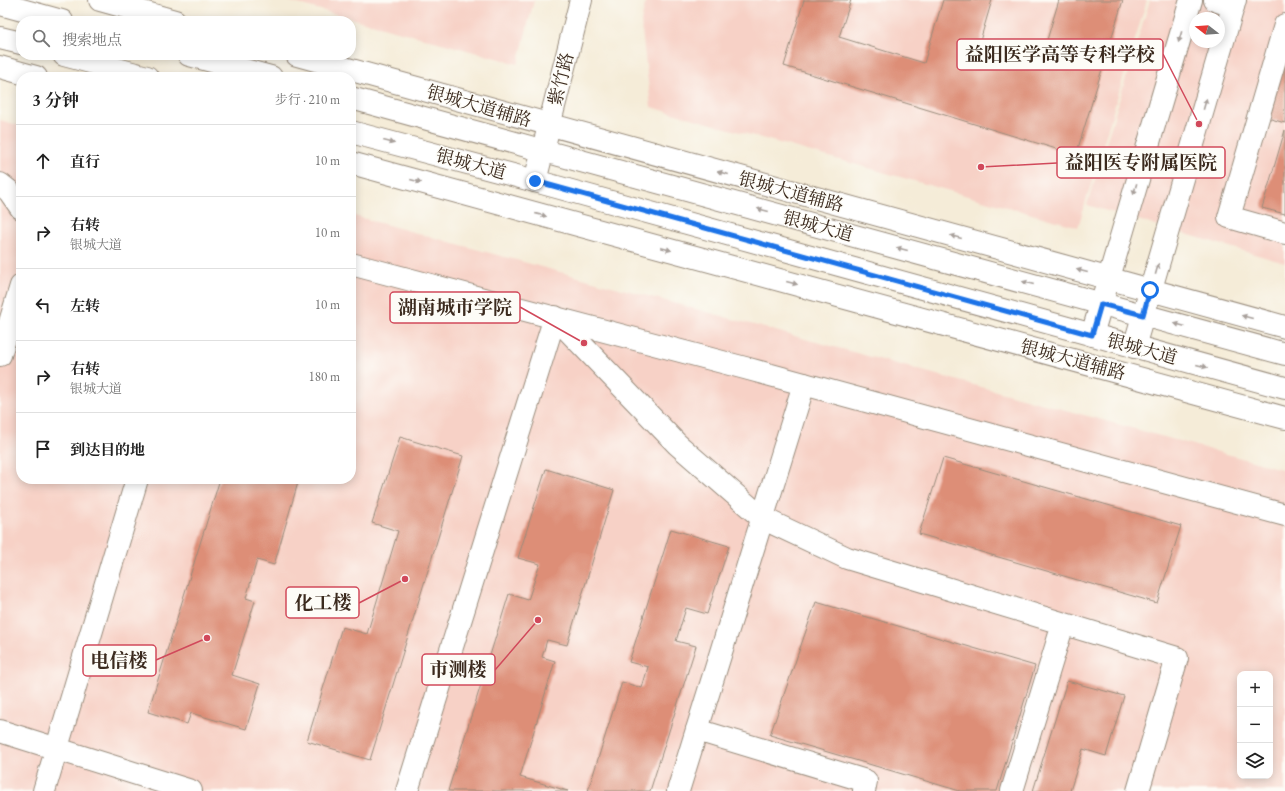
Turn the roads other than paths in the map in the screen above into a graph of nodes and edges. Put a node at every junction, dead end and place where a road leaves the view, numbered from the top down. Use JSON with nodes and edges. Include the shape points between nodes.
{"nodes":[{"id":1,"x":100,"y":0,"type":"edge"},
{"id":2,"x":581,"y":0,"type":"edge"},
{"id":3,"x":1191,"y":0,"type":"edge"},
{"id":4,"x":1228,"y":2,"type":"edge"},
{"id":5,"x":0,"y":4,"type":"edge"},
{"id":6,"x":44,"y":16,"type":"edge"},
{"id":7,"x":157,"y":16,"type":"edge"},
{"id":8,"x":1285,"y":25,"type":"edge"},
{"id":9,"x":0,"y":38,"type":"edge"},
{"id":10,"x":16,"y":42,"type":"edge"},
{"id":11,"x":82,"y":60,"type":"edge"},
{"id":12,"x":208,"y":60,"type":"edge"},
{"id":13,"x":315,"y":60,"type":"edge"},
{"id":14,"x":0,"y":67,"type":"edge"},
{"id":15,"x":18,"y":72,"type":"edge"},
{"id":16,"x":126,"y":72,"type":"edge"},
{"id":17,"x":252,"y":72,"type":"edge"},
{"id":18,"x":356,"y":99,"type":"edge"},
{"id":19,"x":549,"y":125,"type":"junction"},
{"id":20,"x":356,"y":133,"type":"edge"},
{"id":21,"x":543,"y":150,"type":"junction"},
{"id":22,"x":356,"y":164,"type":"edge"},
{"id":23,"x":535,"y":181,"type":"junction"},
{"id":24,"x":0,"y":184,"type":"edge"},
{"id":25,"x":16,"y":201,"type":"edge"},
{"id":26,"x":1285,"y":233,"type":"edge"},
{"id":27,"x":356,"y":265,"type":"edge"},
{"id":28,"x":1108,"y":278,"type":"junction"},
{"id":29,"x":1150,"y":290,"type":"junction"},
{"id":30,"x":16,"y":302,"type":"edge"},
{"id":31,"x":1101,"y":304,"type":"junction"},
{"id":32,"x":1143,"y":315,"type":"junction"},
{"id":33,"x":555,"y":317,"type":"junction"},
{"id":34,"x":1285,"y":327,"type":"edge"},
{"id":35,"x":1092,"y":335,"type":"junction"},
{"id":36,"x":1134,"y":347,"type":"junction"},
{"id":37,"x":1285,"y":354,"type":"edge"},
{"id":38,"x":0,"y":355,"type":"edge"},
{"id":39,"x":804,"y":384,"type":"junction"},
{"id":40,"x":1285,"y":388,"type":"edge"},
{"id":41,"x":1285,"y":418,"type":"edge"},
{"id":42,"x":135,"y":484,"type":"edge"},
{"id":43,"x":1285,"y":515,"type":"edge"},
{"id":44,"x":762,"y":518,"type":"junction"},
{"id":45,"x":1063,"y":624,"type":"junction"},
{"id":46,"x":697,"y":730,"type":"junction"},
{"id":47,"x":0,"y":731,"type":"edge"},
{"id":48,"x":56,"y":747,"type":"junction"},
{"id":49,"x":44,"y":791,"type":"edge"},
{"id":50,"x":191,"y":791,"type":"edge"},
{"id":51,"x":407,"y":791,"type":"edge"},
{"id":52,"x":678,"y":791,"type":"edge"},
{"id":53,"x":864,"y":791,"type":"edge"},
{"id":54,"x":1012,"y":791,"type":"edge"},
{"id":55,"x":1138,"y":791,"type":"edge"}],
"edges":[{"from":1,"to":7,"type":"street"},
{"from":2,"to":19,"type":"street","name":"紫竹路"},
{"from":3,"to":28,"type":"street","one_way":true},
{"from":29,"to":4,"type":"street","one_way":true},
{"from":5,"to":6,"type":"street"},
{"from":8,"to":26,"type":"street","via":[[1229,216]]},
{"from":9,"to":10,"type":"street"},
{"from":11,"to":16,"type":"street"},
{"from":12,"to":17,"type":"street"},
{"from":13,"to":19,"type":"street","name":"银城大道辅路"},
{"from":14,"to":15,"type":"street"},
{"from":18,"to":21,"type":"street","name":"银城大道"},
{"from":19,"to":21,"type":"street","name":"紫竹路"},
{"from":28,"to":19,"type":"street","name":"银城大道辅路","one_way":true},
{"from":20,"to":23,"type":"street","name":"银城大道","one_way":true},
{"from":21,"to":23,"type":"street","name":"紫竹路"},
{"from":31,"to":21,"type":"street","name":"银城大道","one_way":true},
{"from":22,"to":41,"type":"street","name":"银城大道辅路","one_way":true},
{"from":23,"to":35,"type":"street","name":"银城大道"},
{"from":24,"to":25,"type":"street"},
{"from":27,"to":33,"type":"street"},
{"from":28,"to":29,"type":"street","name":"银城大道辅路"},
{"from":28,"to":31,"type":"street"},
{"from":29,"to":32,"type":"street"},
{"from":34,"to":29,"type":"street","name":"银城大道辅路","one_way":true},
{"from":30,"to":38,"type":"street"},
{"from":31,"to":32,"type":"street","name":"银城大道"},
{"from":31,"to":35,"type":"street"},
{"from":32,"to":36,"type":"street"},
{"from":37,"to":32,"type":"street","name":"银城大道","one_way":true},
{"from":33,"to":39,"type":"street"},
{"from":33,"to":44,"type":"street","via":[[677,444]]},
{"from":33,"to":51,"type":"street"},
{"from":35,"to":36,"type":"street","name":"银城大道"},
{"from":36,"to":40,"type":"street","name":"银城大道","one_way":true},
{"from":39,"to":43,"type":"street"},
{"from":39,"to":44,"type":"street"},
{"from":42,"to":48,"type":"street"},
{"from":44,"to":45,"type":"street","via":[[847,558]]},
{"from":44,"to":46,"type":"street"},
{"from":45,"to":54,"type":"street"},
{"from":45,"to":55,"type":"street","via":[[1177,658]]},
{"from":46,"to":52,"type":"street"},
{"from":46,"to":53,"type":"street","via":[[866,781]]},
{"from":47,"to":48,"type":"street"},
{"from":48,"to":49,"type":"street"},
{"from":48,"to":50,"type":"street"}]}
